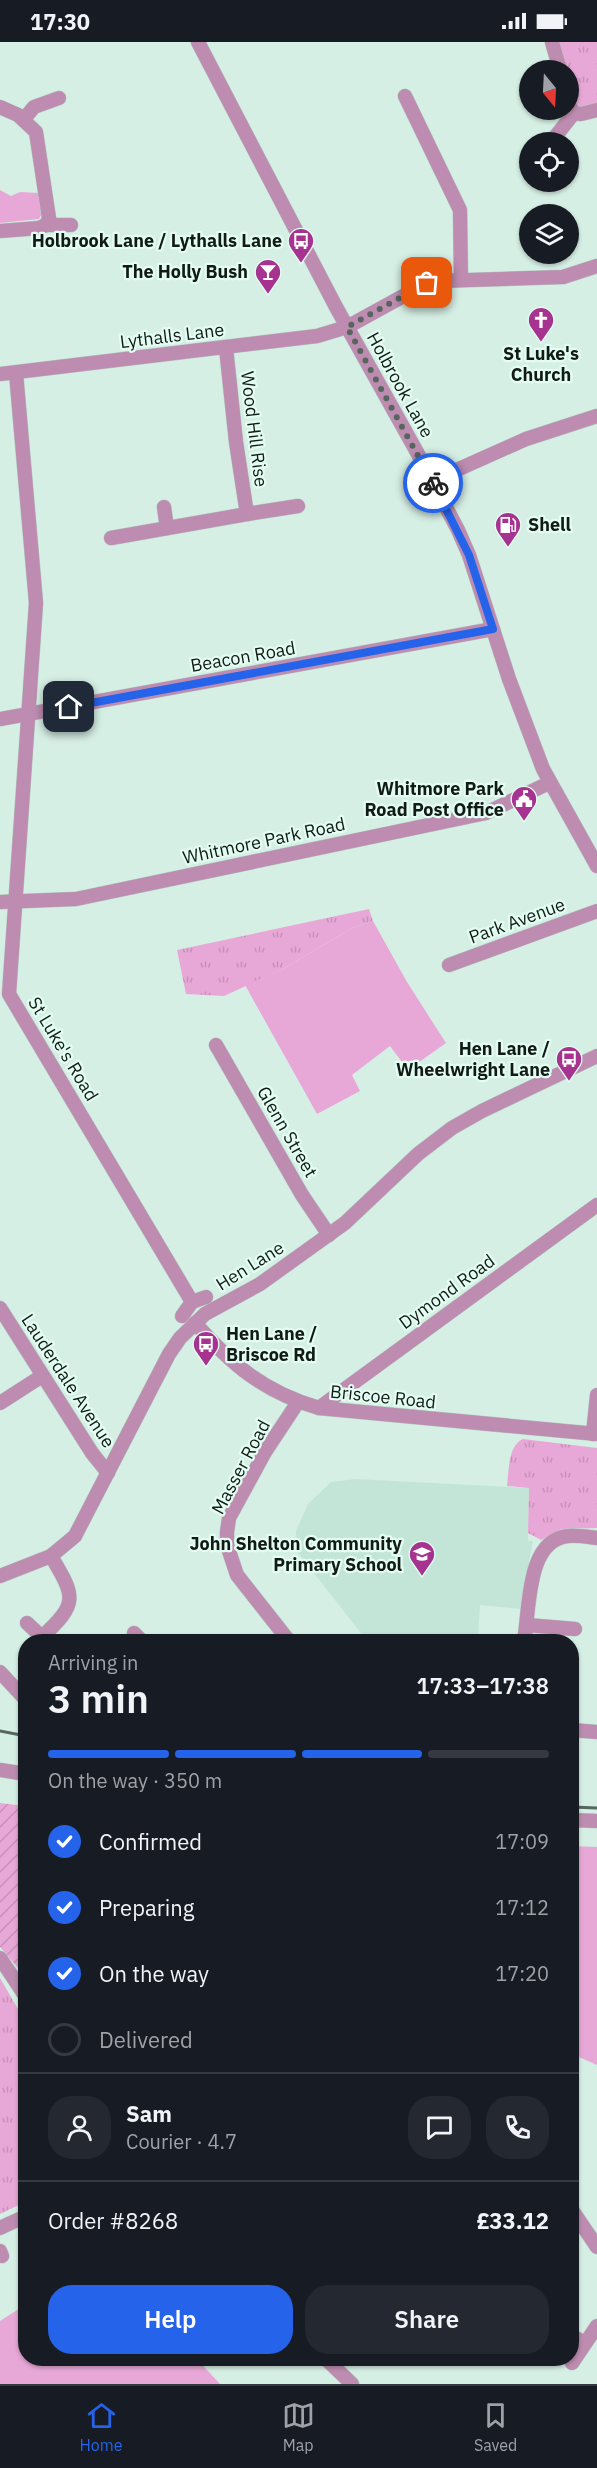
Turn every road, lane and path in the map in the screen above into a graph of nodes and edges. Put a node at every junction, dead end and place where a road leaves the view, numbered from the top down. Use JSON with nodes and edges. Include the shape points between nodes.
{"nodes":[{"id":1,"x":198,"y":42,"type":"edge"},
{"id":2,"x":552,"y":42,"type":"edge"},
{"id":3,"x":557,"y":60,"type":"edge"},
{"id":4,"x":405,"y":96,"type":"dead end"},
{"id":5,"x":59,"y":98,"type":"dead end"},
{"id":6,"x":0,"y":107,"type":"edge"},
{"id":7,"x":597,"y":110,"type":"edge"},
{"id":8,"x":579,"y":113,"type":"edge"},
{"id":9,"x":24,"y":119,"type":"junction"},
{"id":10,"x":46,"y":225,"type":"junction"},
{"id":11,"x":71,"y":225,"type":"dead end"},
{"id":12,"x":0,"y":231,"type":"edge"},
{"id":13,"x":597,"y":266,"type":"edge"},
{"id":14,"x":461,"y":280,"type":"junction"},
{"id":15,"x":347,"y":327,"type":"junction"},
{"id":16,"x":226,"y":348,"type":"junction"},
{"id":17,"x":16,"y":373,"type":"junction"},
{"id":18,"x":0,"y":374,"type":"edge"},
{"id":19,"x":597,"y":416,"type":"edge"},
{"id":20,"x":432,"y":481,"type":"junction"},
{"id":21,"x":298,"y":506,"type":"dead end"},
{"id":22,"x":164,"y":507,"type":"dead end"},
{"id":23,"x":247,"y":514,"type":"junction"},
{"id":24,"x":167,"y":528,"type":"junction"},
{"id":25,"x":111,"y":538,"type":"dead end"},
{"id":26,"x":493,"y":629,"type":"junction"},
{"id":27,"x":29,"y":714,"type":"junction"},
{"id":28,"x":0,"y":719,"type":"edge"},
{"id":29,"x":549,"y":783,"type":"junction"},
{"id":30,"x":595,"y":857,"type":"edge"},
{"id":31,"x":0,"y":902,"type":"edge"},
{"id":32,"x":15,"y":902,"type":"junction"},
{"id":33,"x":597,"y":911,"type":"edge"},
{"id":34,"x":449,"y":965,"type":"dead end"},
{"id":35,"x":216,"y":1045,"type":"dead end"},
{"id":36,"x":597,"y":1056,"type":"edge"},
{"id":37,"x":597,"y":1204,"type":"edge"},
{"id":38,"x":330,"y":1235,"type":"junction"},
{"id":39,"x":206,"y":1297,"type":"dead end"},
{"id":40,"x":192,"y":1302,"type":"junction"},
{"id":41,"x":0,"y":1308,"type":"edge"},
{"id":42,"x":182,"y":1316,"type":"dead end"},
{"id":43,"x":195,"y":1323,"type":"junction"},
{"id":44,"x":42,"y":1376,"type":"junction"},
{"id":45,"x":597,"y":1395,"type":"edge"},
{"id":46,"x":298,"y":1402,"type":"junction"},
{"id":47,"x":0,"y":1403,"type":"edge"},
{"id":48,"x":319,"y":1408,"type":"junction"},
{"id":49,"x":595,"y":1434,"type":"edge"},
{"id":50,"x":108,"y":1473,"type":"junction"},
{"id":51,"x":597,"y":1538,"type":"edge"},
{"id":52,"x":51,"y":1556,"type":"junction"},
{"id":53,"x":0,"y":1576,"type":"edge"},
{"id":54,"x":27,"y":1623,"type":"dead end"},
{"id":55,"x":527,"y":1625,"type":"junction"},
{"id":56,"x":575,"y":1629,"type":"dead end"},
{"id":57,"x":39,"y":1634,"type":"edge"},
{"id":58,"x":48,"y":1634,"type":"edge"},
{"id":59,"x":283,"y":1634,"type":"edge"},
{"id":60,"x":525,"y":1634,"type":"edge"},
{"id":61,"x":0,"y":1672,"type":"edge"},
{"id":62,"x":18,"y":1691,"type":"edge"},
{"id":63,"x":579,"y":1731,"type":"edge"},
{"id":64,"x":597,"y":1732,"type":"edge"},
{"id":65,"x":3,"y":1770,"type":"edge"},
{"id":66,"x":18,"y":1773,"type":"edge"},
{"id":67,"x":579,"y":1820,"type":"edge"},
{"id":68,"x":597,"y":1821,"type":"edge"},
{"id":69,"x":0,"y":1958,"type":"edge"},
{"id":70,"x":18,"y":1984,"type":"edge"},
{"id":71,"x":18,"y":2220,"type":"edge"},
{"id":72,"x":579,"y":2220,"type":"edge"},
{"id":73,"x":0,"y":2228,"type":"edge"},
{"id":74,"x":597,"y":2247,"type":"edge"},
{"id":75,"x":597,"y":2326,"type":"edge"},
{"id":76,"x":579,"y":2340,"type":"edge"},
{"id":77,"x":585,"y":2343,"type":"junction"},
{"id":78,"x":579,"y":2352,"type":"edge"},
{"id":79,"x":333,"y":2366,"type":"edge"},
{"id":80,"x":352,"y":2384,"type":"edge"}],
"edges":[{"from":1,"to":15,"type":"street","name":"Holbrook Lane"},
{"from":2,"to":3,"type":"street"},
{"from":4,"to":14,"type":"street","via":[[460,210]]},
{"from":5,"to":9,"type":"street","via":[[34,107]]},
{"from":6,"to":9,"type":"street"},
{"from":7,"to":8,"type":"street"},
{"from":9,"to":10,"type":"street","via":[[39,142],[50,218]]},
{"from":10,"to":11,"type":"street"},
{"from":10,"to":12,"type":"street"},
{"from":13,"to":14,"type":"street","name":"Lythalls Lane","via":[[563,277]]},
{"from":14,"to":15,"type":"street","name":"Lythalls Lane","via":[[427,283]]},
{"from":15,"to":16,"type":"street","name":"Lythalls Lane","via":[[317,336]]},
{"from":15,"to":20,"type":"street","name":"Holbrook Lane"},
{"from":16,"to":17,"type":"street","name":"Lythalls Lane"},
{"from":16,"to":23,"type":"street","name":"Wood Hill Rise"},
{"from":17,"to":18,"type":"street","name":"Lythalls Lane"},
{"from":17,"to":27,"type":"street","name":"St Luke's Road","via":[[36,603]]},
{"from":19,"to":20,"type":"street","via":[[526,439]]},
{"from":20,"to":26,"type":"street","name":"Holbrook Lane","via":[[469,555]]},
{"from":21,"to":23,"type":"street","name":"Wood Hill Rise"},
{"from":22,"to":24,"type":"street"},
{"from":23,"to":24,"type":"street","name":"Wood Hill Rise"},
{"from":24,"to":25,"type":"street","name":"Wood Hill Rise"},
{"from":26,"to":27,"type":"street","name":"Beacon Road"},
{"from":26,"to":29,"type":"street","name":"Holbrook Lane"},
{"from":27,"to":28,"type":"street","name":"Beacon Road"},
{"from":27,"to":32,"type":"street","name":"St Luke's Road"},
{"from":29,"to":30,"type":"street","name":"Holbrook Lane"},
{"from":29,"to":32,"type":"street","name":"Whitmore Park Road","via":[[486,813],[76,899]]},
{"from":31,"to":32,"type":"street","name":"Whitmore Park Road"},
{"from":32,"to":40,"type":"street","name":"St Luke's Road","via":[[9,994]]},
{"from":33,"to":34,"type":"street","name":"Park Avenue"},
{"from":35,"to":38,"type":"street","name":"Glenn Street"},
{"from":36,"to":38,"type":"street","name":"Hen Lane","via":[[452,1128]]},
{"from":37,"to":48,"type":"street","name":"Dymond Road"},
{"from":38,"to":43,"type":"street","name":"Hen Lane"},
{"from":39,"to":40,"type":"street"},
{"from":40,"to":42,"type":"street"},
{"from":41,"to":44,"type":"street","name":"Lauderdale Avenue"},
{"from":43,"to":46,"type":"street","name":"Briscoe Road","via":[[242,1370]]},
{"from":43,"to":50,"type":"street","name":"Hen Lane","via":[[169,1354]]},
{"from":44,"to":47,"type":"street"},
{"from":44,"to":50,"type":"street","name":"Lauderdale Avenue"},
{"from":45,"to":49,"type":"street"},
{"from":46,"to":48,"type":"street","name":"Briscoe Road"},
{"from":46,"to":59,"type":"street","name":"Masser Road","via":[[265,1452],[229,1518],[227,1532],[237,1575]]},
{"from":48,"to":49,"type":"street","name":"Briscoe Road"},
{"from":50,"to":52,"type":"street","name":"Hen Lane","via":[[75,1536]]},
{"from":51,"to":55,"type":"street","via":[[569,1535],[545,1546],[535,1566]]},
{"from":52,"to":53,"type":"street","name":"Hen Lane"},
{"from":52,"to":58,"type":"street","via":[[70,1596],[69,1608]]},
{"from":54,"to":57,"type":"street"},
{"from":55,"to":56,"type":"street"},
{"from":55,"to":60,"type":"street"},
{"from":61,"to":62,"type":"street"},
{"from":63,"to":64,"type":"street"},
{"from":65,"to":66,"type":"street"},
{"from":67,"to":68,"type":"street"},
{"from":69,"to":70,"type":"street"},
{"from":71,"to":73,"type":"street"},
{"from":72,"to":74,"type":"street"},
{"from":75,"to":77,"type":"street"},
{"from":76,"to":77,"type":"street"},
{"from":77,"to":78,"type":"street"},
{"from":79,"to":80,"type":"street"}]}
